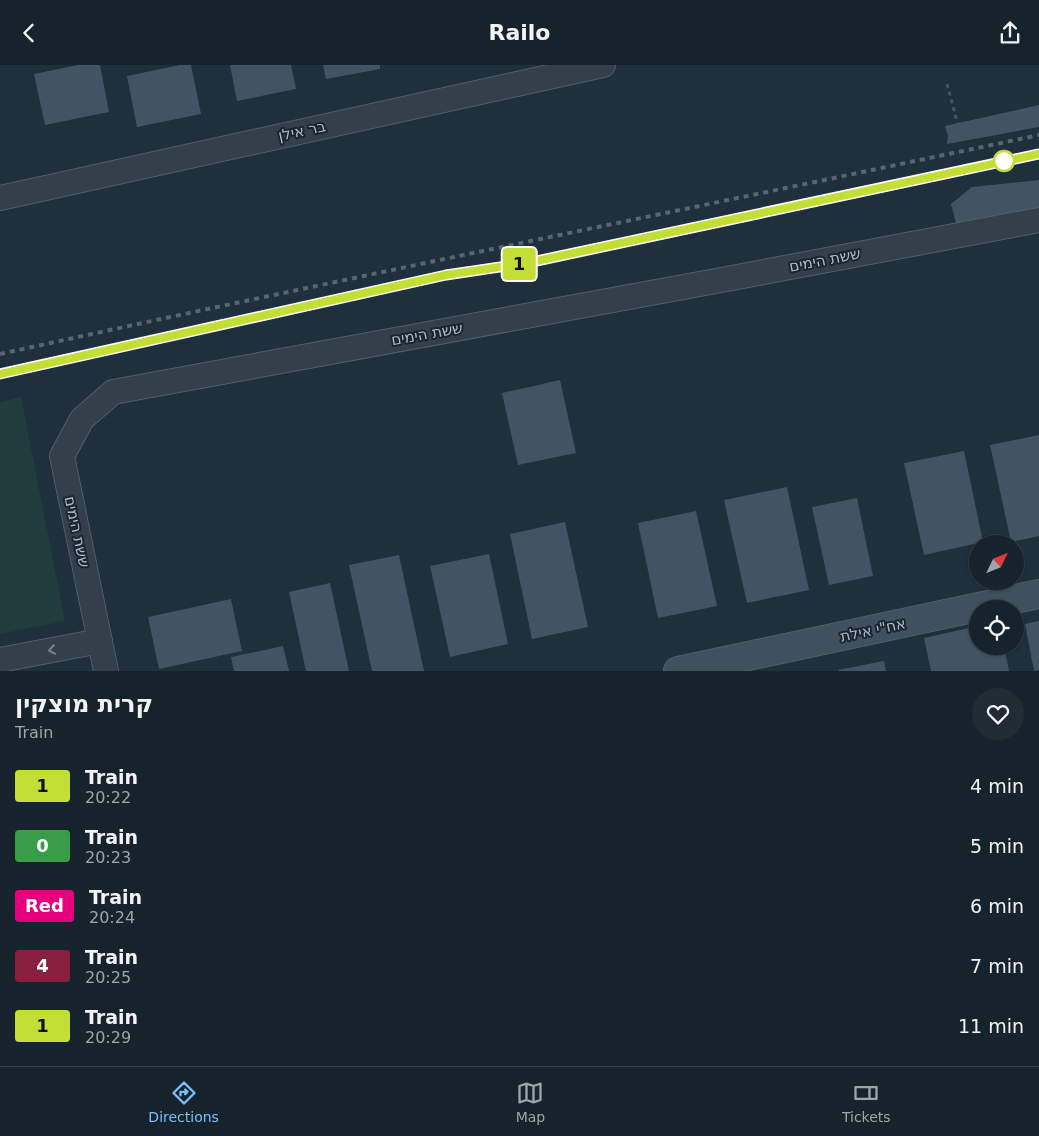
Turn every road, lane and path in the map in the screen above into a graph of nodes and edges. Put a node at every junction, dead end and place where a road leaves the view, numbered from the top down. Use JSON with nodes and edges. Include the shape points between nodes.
{"nodes":[{"id":1,"x":603,"y":65,"type":"edge"},
{"id":2,"x":560,"y":69,"type":"edge"},
{"id":3,"x":947,"y":84,"type":"dead end"},
{"id":4,"x":962,"y":140,"type":"dead end"},
{"id":5,"x":0,"y":198,"type":"edge"},
{"id":6,"x":1039,"y":219,"type":"edge"},
{"id":7,"x":1039,"y":594,"type":"edge"},
{"id":8,"x":100,"y":641,"type":"junction"},
{"id":9,"x":0,"y":660,"type":"edge"},
{"id":10,"x":705,"y":668,"type":"edge"},
{"id":11,"x":106,"y":671,"type":"edge"},
{"id":12,"x":678,"y":671,"type":"edge"}],
"edges":[{"from":1,"to":2,"type":"street","name":"בר אילן"},
{"from":2,"to":5,"type":"street","name":"בר אילן"},
{"from":3,"to":4,"type":"path"},
{"from":6,"to":8,"type":"street","name":"ששת הימים","via":[[113,393],[82,419],[62,456]]},
{"from":7,"to":10,"type":"street","name":"אח\"י אילת"},
{"from":8,"to":9,"type":"street","one_way":true},
{"from":8,"to":11,"type":"street","name":"ששת הימים"},
{"from":10,"to":12,"type":"street","name":"אח\"י אילת"}]}
